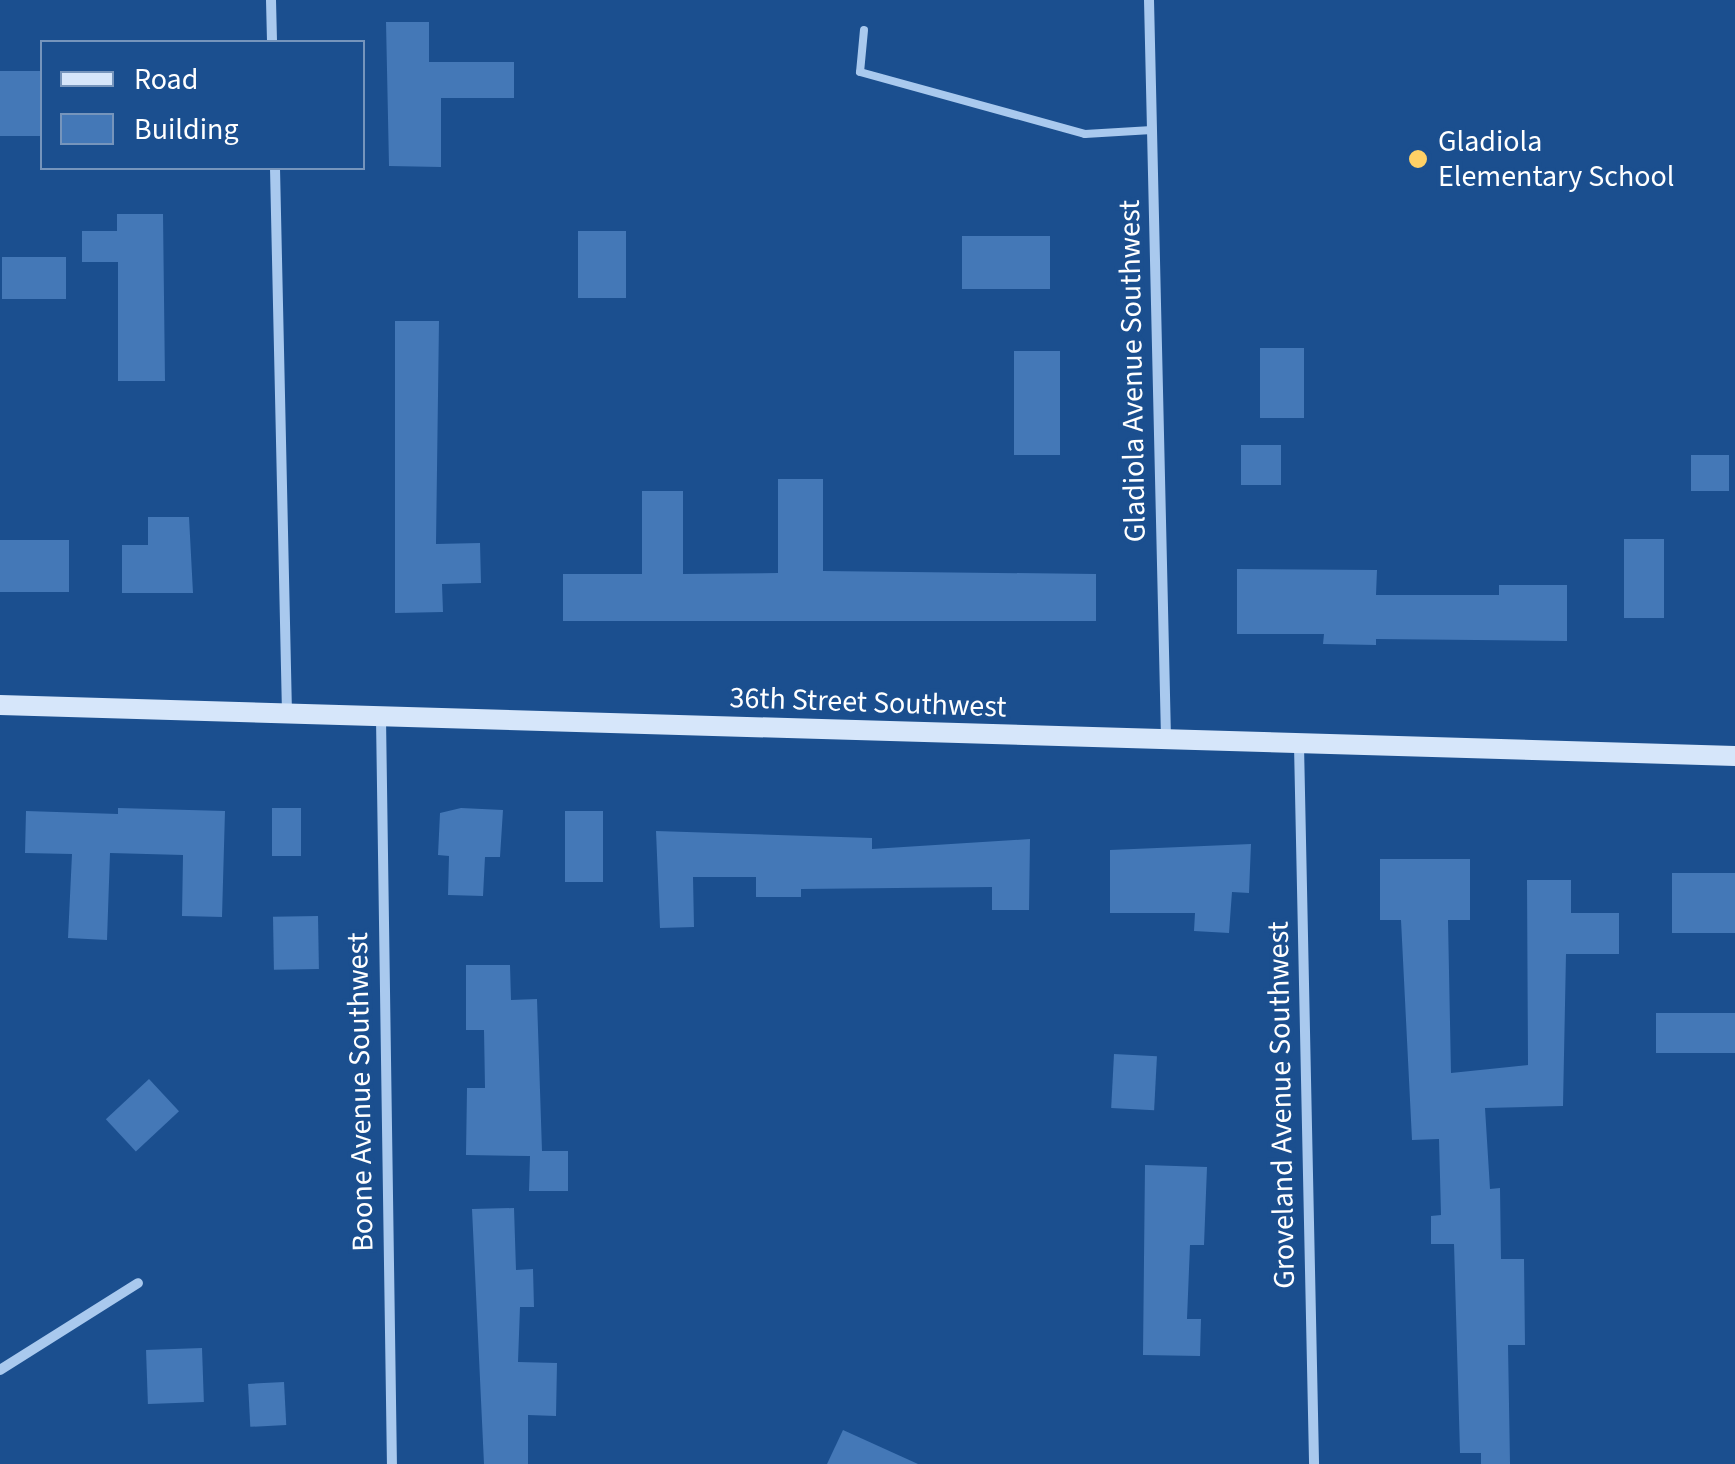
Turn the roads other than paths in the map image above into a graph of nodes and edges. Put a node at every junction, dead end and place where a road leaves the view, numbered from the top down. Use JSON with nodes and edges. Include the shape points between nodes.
{"nodes":[{"id":1,"x":271,"y":0,"type":"edge"},
{"id":2,"x":1149,"y":0,"type":"edge"},
{"id":3,"x":864,"y":30,"type":"dead end"},
{"id":4,"x":272,"y":40,"type":"edge"},
{"id":5,"x":1152,"y":130,"type":"junction"},
{"id":6,"x":275,"y":170,"type":"edge"},
{"id":7,"x":0,"y":705,"type":"edge"},
{"id":8,"x":288,"y":716,"type":"junction"},
{"id":9,"x":381,"y":718,"type":"junction"},
{"id":10,"x":1166,"y":742,"type":"junction"},
{"id":11,"x":1299,"y":745,"type":"junction"},
{"id":12,"x":1735,"y":756,"type":"edge"},
{"id":13,"x":138,"y":1283,"type":"dead end"},
{"id":14,"x":0,"y":1370,"type":"edge"},
{"id":15,"x":392,"y":1464,"type":"edge"},
{"id":16,"x":1314,"y":1464,"type":"edge"}],
"edges":[{"from":1,"to":4,"type":"street"},
{"from":2,"to":5,"type":"street","name":"Gladiola Avenue Southwest"},
{"from":3,"to":5,"type":"lane","via":[[860,72],[1085,134]]},
{"from":5,"to":10,"type":"street","name":"Gladiola Avenue Southwest"},
{"from":6,"to":8,"type":"street"},
{"from":7,"to":8,"type":"street","name":"36th Street Southwest"},
{"from":8,"to":9,"type":"street","name":"36th Street Southwest"},
{"from":9,"to":10,"type":"street","name":"36th Street Southwest"},
{"from":9,"to":15,"type":"street","name":"Boone Avenue Southwest"},
{"from":10,"to":11,"type":"street","name":"36th Street Southwest"},
{"from":11,"to":12,"type":"street","name":"36th Street Southwest"},
{"from":11,"to":16,"type":"street","name":"Groveland Avenue Southwest"},
{"from":13,"to":14,"type":"street"}]}
